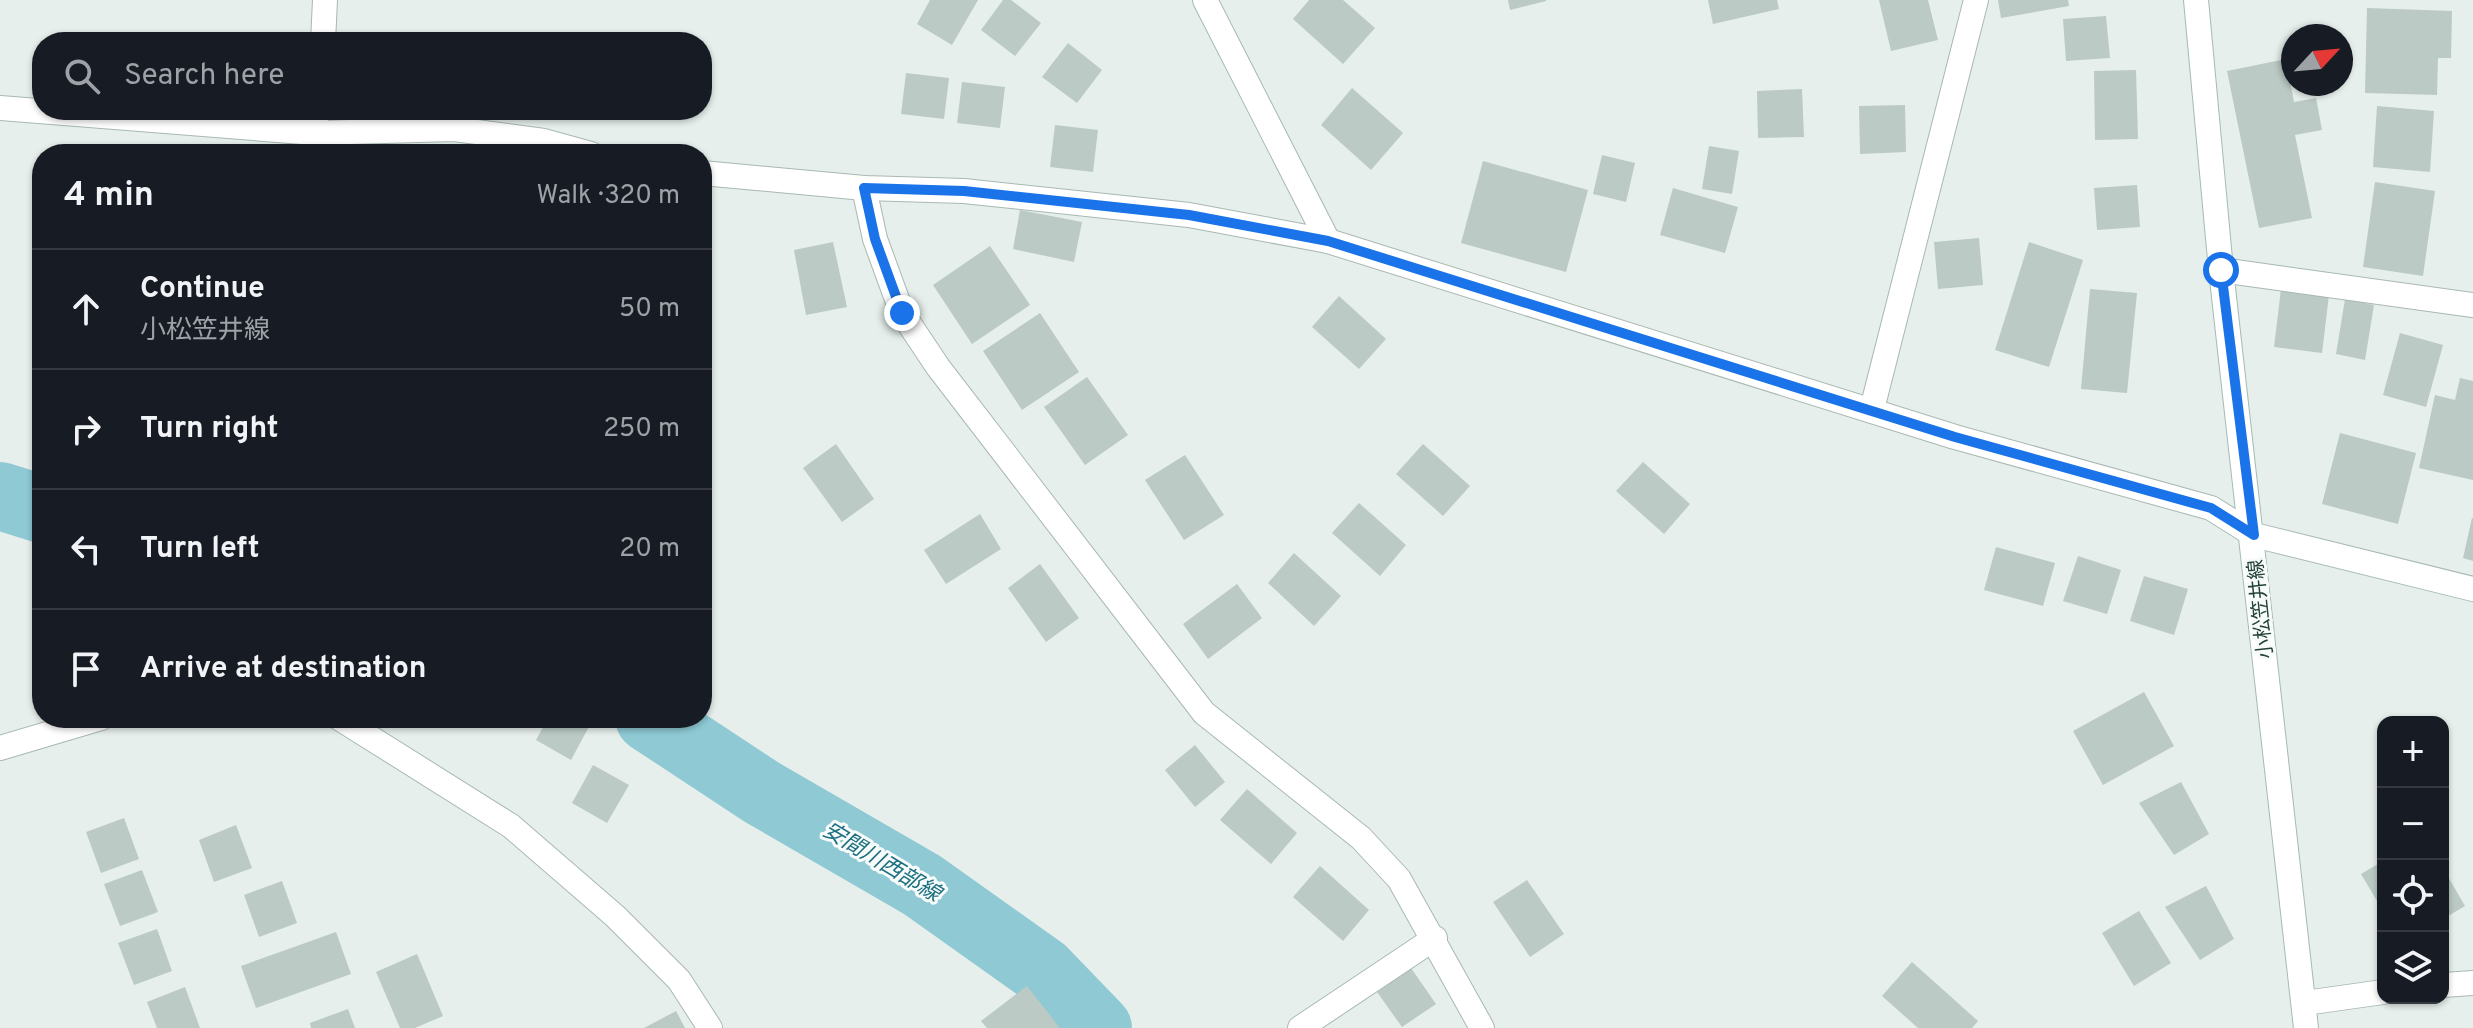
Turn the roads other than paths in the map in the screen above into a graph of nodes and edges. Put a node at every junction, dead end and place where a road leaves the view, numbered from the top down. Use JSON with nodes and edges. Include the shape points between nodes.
{"nodes":[{"id":1,"x":325,"y":0,"type":"edge"},
{"id":2,"x":1205,"y":0,"type":"edge"},
{"id":3,"x":1976,"y":0,"type":"edge"},
{"id":4,"x":2196,"y":0,"type":"edge"},
{"id":5,"x":323,"y":32,"type":"edge"},
{"id":6,"x":0,"y":108,"type":"edge"},
{"id":7,"x":32,"y":110,"type":"edge"},
{"id":8,"x":158,"y":120,"type":"edge"},
{"id":9,"x":315,"y":132,"type":"edge"},
{"id":10,"x":555,"y":144,"type":"edge"},
{"id":11,"x":712,"y":174,"type":"edge"},
{"id":12,"x":864,"y":188,"type":"junction"},
{"id":13,"x":1328,"y":241,"type":"junction"},
{"id":14,"x":2221,"y":270,"type":"junction"},
{"id":15,"x":2473,"y":305,"type":"edge"},
{"id":16,"x":1872,"y":409,"type":"junction"},
{"id":17,"x":2254,"y":535,"type":"junction"},
{"id":18,"x":2473,"y":589,"type":"edge"},
{"id":19,"x":67,"y":728,"type":"edge"},
{"id":20,"x":355,"y":728,"type":"edge"},
{"id":21,"x":0,"y":748,"type":"edge"},
{"id":22,"x":1435,"y":938,"type":"junction"},
{"id":23,"x":2473,"y":983,"type":"edge"},
{"id":24,"x":2449,"y":985,"type":"edge"},
{"id":25,"x":2377,"y":993,"type":"edge"},
{"id":26,"x":2305,"y":1003,"type":"junction"},
{"id":27,"x":710,"y":1028,"type":"edge"},
{"id":28,"x":1300,"y":1028,"type":"edge"},
{"id":29,"x":1482,"y":1028,"type":"edge"},
{"id":30,"x":2306,"y":1028,"type":"edge"}],
"edges":[{"from":1,"to":5,"type":"street"},
{"from":2,"to":13,"type":"street"},
{"from":3,"to":16,"type":"street"},
{"from":4,"to":14,"type":"street","name":"小松笠井線"},
{"from":6,"to":7,"type":"street"},
{"from":8,"to":9,"type":"street"},
{"from":9,"to":10,"type":"street","via":[[454,129]]},
{"from":11,"to":12,"type":"street"},
{"from":12,"to":13,"type":"street","via":[[964,191],[1189,215]]},
{"from":12,"to":22,"type":"street","via":[[875,239],[902,313],[938,367],[1204,713],[1361,838],[1399,879]]},
{"from":13,"to":16,"type":"street"},
{"from":14,"to":15,"type":"street"},
{"from":14,"to":17,"type":"street","name":"小松笠井線"},
{"from":16,"to":17,"type":"street","via":[[2211,508]]},
{"from":17,"to":18,"type":"street"},
{"from":17,"to":26,"type":"street","name":"小松笠井線"},
{"from":19,"to":21,"type":"street"},
{"from":20,"to":27,"type":"street","via":[[511,826],[679,980]]},
{"from":22,"to":28,"type":"street"},
{"from":22,"to":29,"type":"street"},
{"from":23,"to":24,"type":"street"},
{"from":25,"to":26,"type":"street"},
{"from":26,"to":30,"type":"street","name":"小松笠井線"}]}
